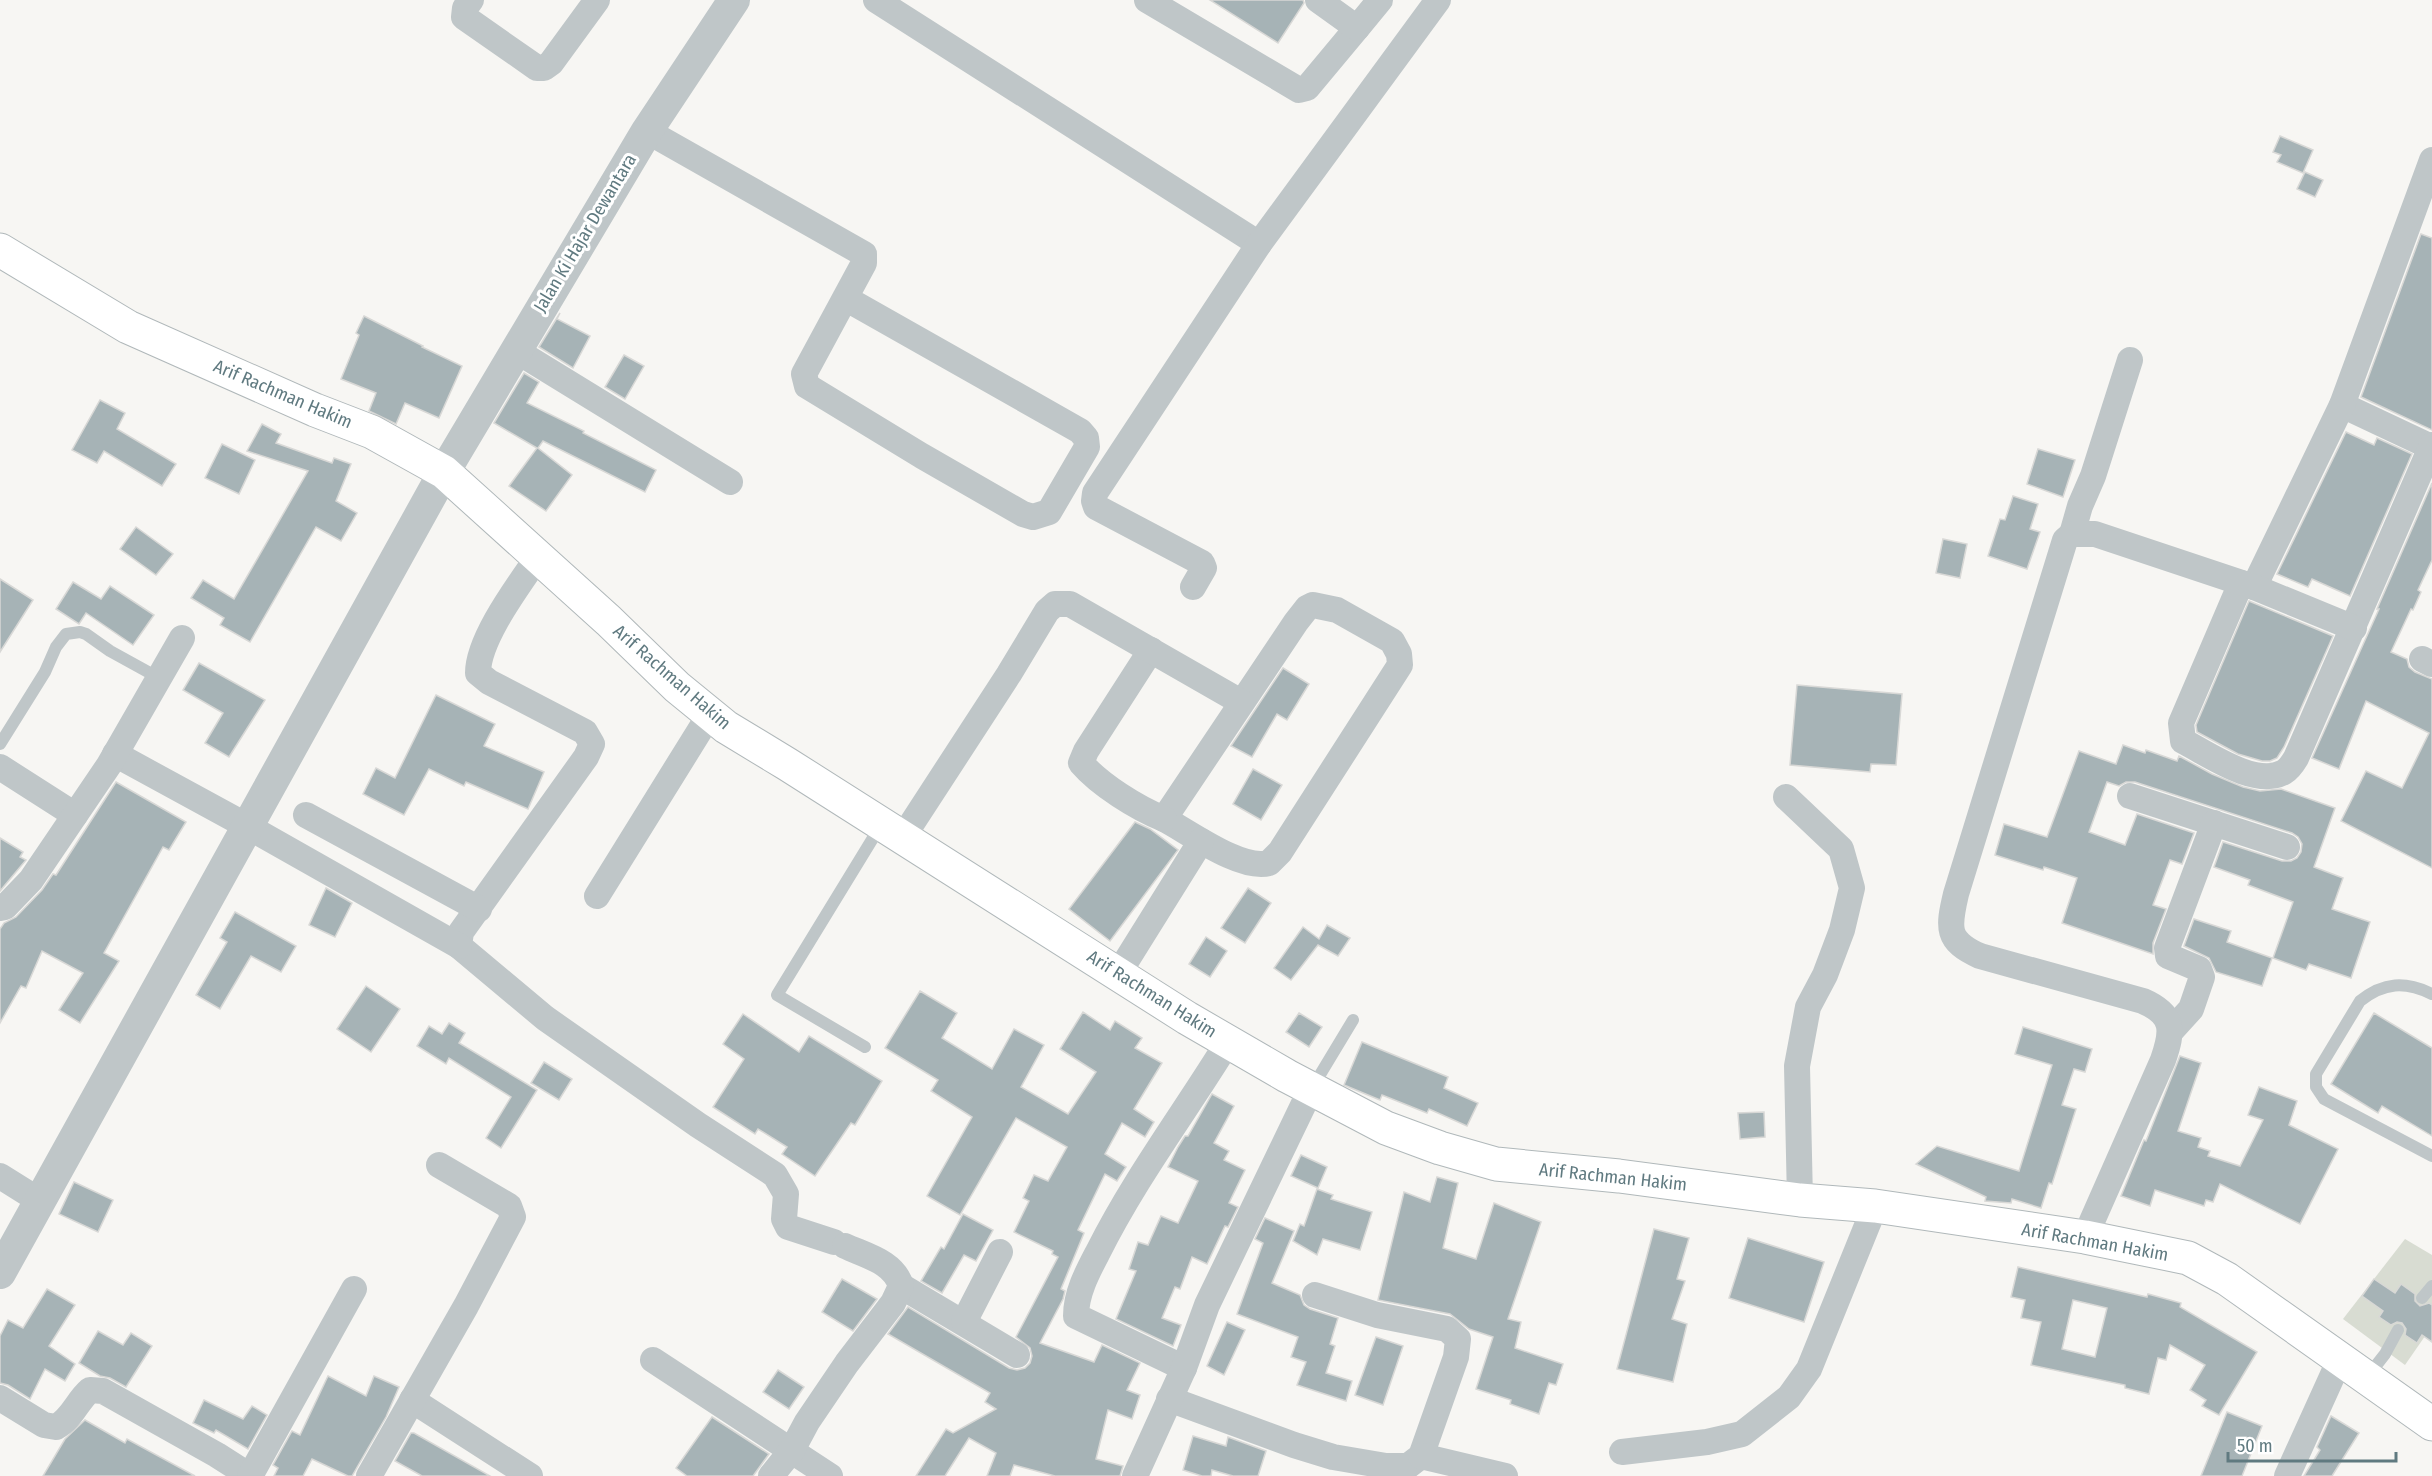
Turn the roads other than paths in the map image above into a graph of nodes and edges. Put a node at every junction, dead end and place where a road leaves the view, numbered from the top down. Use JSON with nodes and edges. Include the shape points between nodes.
{"nodes":[{"id":1,"x":471,"y":0,"type":"edge"},
{"id":2,"x":597,"y":0,"type":"edge"},
{"id":3,"x":735,"y":0,"type":"edge"},
{"id":4,"x":876,"y":0,"type":"edge"},
{"id":5,"x":1147,"y":0,"type":"edge"},
{"id":6,"x":1318,"y":0,"type":"edge"},
{"id":7,"x":1380,"y":0,"type":"edge"},
{"id":8,"x":1438,"y":0,"type":"edge"},
{"id":9,"x":1357,"y":28,"type":"junction"},
{"id":10,"x":646,"y":131,"type":"junction"},
{"id":11,"x":2432,"y":160,"type":"edge"},
{"id":12,"x":1259,"y":244,"type":"junction"},
{"id":13,"x":0,"y":250,"type":"edge"},
{"id":14,"x":846,"y":298,"type":"junction"},
{"id":15,"x":515,"y":350,"type":"junction"},
{"id":16,"x":2130,"y":360,"type":"dead end"},
{"id":17,"x":2342,"y":405,"type":"junction"},
{"id":18,"x":2431,"y":446,"type":"edge"},
{"id":19,"x":444,"y":472,"type":"junction"},
{"id":20,"x":730,"y":482,"type":"dead end"},
{"id":21,"x":2072,"y":534,"type":"junction"},
{"id":22,"x":538,"y":557,"type":"junction"},
{"id":23,"x":2248,"y":585,"type":"junction"},
{"id":24,"x":1193,"y":587,"type":"dead end"},
{"id":25,"x":2354,"y":628,"type":"junction"},
{"id":26,"x":182,"y":638,"type":"dead end"},
{"id":27,"x":1151,"y":650,"type":"junction"},
{"id":28,"x":159,"y":678,"type":"junction"},
{"id":29,"x":1241,"y":702,"type":"junction"},
{"id":30,"x":710,"y":714,"type":"junction"},
{"id":31,"x":0,"y":744,"type":"edge"},
{"id":32,"x":115,"y":754,"type":"junction"},
{"id":33,"x":0,"y":767,"type":"edge"},
{"id":34,"x":2130,"y":796,"type":"dead end"},
{"id":35,"x":1786,"y":797,"type":"dead end"},
{"id":36,"x":75,"y":815,"type":"junction"},
{"id":37,"x":306,"y":815,"type":"dead end"},
{"id":38,"x":1164,"y":819,"type":"junction"},
{"id":39,"x":2214,"y":823,"type":"junction"},
{"id":40,"x":248,"y":826,"type":"junction"},
{"id":41,"x":892,"y":831,"type":"junction"},
{"id":42,"x":1201,"y":841,"type":"junction"},
{"id":43,"x":2287,"y":848,"type":"dead end"},
{"id":44,"x":597,"y":896,"type":"dead end"},
{"id":45,"x":0,"y":908,"type":"edge"},
{"id":46,"x":479,"y":909,"type":"junction"},
{"id":47,"x":459,"y":946,"type":"junction"},
{"id":48,"x":1118,"y":974,"type":"junction"},
{"id":49,"x":2432,"y":994,"type":"edge"},
{"id":50,"x":1353,"y":1020,"type":"dead end"},
{"id":51,"x":2171,"y":1031,"type":"junction"},
{"id":52,"x":1228,"y":1042,"type":"junction"},
{"id":53,"x":865,"y":1047,"type":"dead end"},
{"id":54,"x":1311,"y":1089,"type":"junction"},
{"id":55,"x":2432,"y":1156,"type":"edge"},
{"id":56,"x":439,"y":1165,"type":"dead end"},
{"id":57,"x":0,"y":1176,"type":"edge"},
{"id":58,"x":1800,"y":1200,"type":"junction"},
{"id":59,"x":40,"y":1201,"type":"junction"},
{"id":60,"x":1875,"y":1206,"type":"junction"},
{"id":61,"x":2085,"y":1237,"type":"junction"},
{"id":62,"x":1000,"y":1252,"type":"dead end"},
{"id":63,"x":0,"y":1273,"type":"edge"},
{"id":64,"x":901,"y":1286,"type":"junction"},
{"id":65,"x":2432,"y":1286,"type":"edge"},
{"id":66,"x":354,"y":1288,"type":"dead end"},
{"id":67,"x":1315,"y":1294,"type":"dead end"},
{"id":68,"x":2422,"y":1298,"type":"dead end"},
{"id":69,"x":964,"y":1322,"type":"junction"},
{"id":70,"x":2398,"y":1330,"type":"dead end"},
{"id":71,"x":1017,"y":1354,"type":"dead end"},
{"id":72,"x":2340,"y":1359,"type":"junction"},
{"id":73,"x":653,"y":1360,"type":"dead end"},
{"id":74,"x":1184,"y":1368,"type":"junction"},
{"id":75,"x":2366,"y":1378,"type":"junction"},
{"id":76,"x":0,"y":1398,"type":"edge"},
{"id":77,"x":1169,"y":1399,"type":"junction"},
{"id":78,"x":412,"y":1400,"type":"junction"},
{"id":79,"x":2432,"y":1424,"type":"edge"},
{"id":80,"x":792,"y":1450,"type":"junction"},
{"id":81,"x":1622,"y":1452,"type":"dead end"},
{"id":82,"x":1421,"y":1456,"type":"junction"},
{"id":83,"x":250,"y":1476,"type":"edge"},
{"id":84,"x":369,"y":1476,"type":"edge"},
{"id":85,"x":530,"y":1476,"type":"edge"},
{"id":86,"x":771,"y":1476,"type":"edge"},
{"id":87,"x":830,"y":1476,"type":"edge"},
{"id":88,"x":1135,"y":1476,"type":"edge"},
{"id":89,"x":1505,"y":1476,"type":"edge"},
{"id":90,"x":2287,"y":1476,"type":"edge"}],
"edges":[{"from":1,"to":2,"type":"street","via":[[464,17],[537,68],[551,63]]},
{"from":3,"to":10,"type":"street","name":"Jalan Ki Hajar Dewantara"},
{"from":4,"to":12,"type":"street"},
{"from":5,"to":9,"type":"street","via":[[1299,90],[1307,88]]},
{"from":6,"to":9,"type":"street"},
{"from":7,"to":9,"type":"street"},
{"from":8,"to":12,"type":"street"},
{"from":10,"to":14,"type":"street","via":[[864,254],[865,261]]},
{"from":10,"to":15,"type":"street","name":"Jalan Ki Hajar Dewantara"},
{"from":11,"to":17,"type":"street"},
{"from":12,"to":24,"type":"street","via":[[1094,497],[1096,507],[1202,563],[1204,568]]},
{"from":13,"to":19,"type":"main road","name":"Arif Rachman Hakim","via":[[128,327],[372,432]]},
{"from":14,"to":14,"type":"street","via":[[1080,430],[1087,447],[1048,512],[1033,517],[1023,514],[807,386],[804,374]]},
{"from":15,"to":19,"type":"street","name":"Jalan Ki Hajar Dewantara"},
{"from":15,"to":20,"type":"street"},
{"from":16,"to":21,"type":"street"},
{"from":17,"to":18,"type":"street"},
{"from":17,"to":23,"type":"street"},
{"from":18,"to":25,"type":"street"},
{"from":19,"to":22,"type":"main road","name":"Arif Rachman Hakim"},
{"from":19,"to":40,"type":"street","name":"Jalan Ki Hajar Dewantara"},
{"from":21,"to":23,"type":"street","via":[[2095,534]]},
{"from":21,"to":51,"type":"street","via":[[2065,540],[2056,566],[1956,894],[1952,928],[1962,947],[1980,956],[2156,1006]]},
{"from":22,"to":30,"type":"main road","name":"Arif Rachman Hakim"},
{"from":22,"to":46,"type":"street","via":[[485,642],[478,674],[585,732],[592,744]]},
{"from":23,"to":25,"type":"street"},
{"from":23,"to":25,"type":"street","via":[[2181,723],[2183,741],[2251,775],[2275,776],[2292,765]]},
{"from":26,"to":28,"type":"street"},
{"from":27,"to":29,"type":"street"},
{"from":27,"to":38,"type":"street","via":[[1081,763],[1090,774]]},
{"from":27,"to":41,"type":"street","via":[[1070,604],[1049,608],[1010,674]]},
{"from":28,"to":31,"type":"lane","via":[[86,634],[66,634]]},
{"from":28,"to":32,"type":"street"},
{"from":29,"to":38,"type":"street"},
{"from":29,"to":42,"type":"street","via":[[1296,622],[1313,605],[1346,615],[1392,641],[1399,654],[1400,665],[1269,864],[1248,863]]},
{"from":30,"to":41,"type":"main road","name":"Arif Rachman Hakim"},
{"from":30,"to":44,"type":"street"},
{"from":32,"to":36,"type":"street"},
{"from":32,"to":40,"type":"street"},
{"from":33,"to":36,"type":"street"},
{"from":34,"to":39,"type":"street"},
{"from":35,"to":58,"type":"street","via":[[1841,849],[1852,888],[1829,966],[1808,1007],[1797,1066]]},
{"from":36,"to":45,"type":"street","via":[[31,880]]},
{"from":37,"to":46,"type":"street"},
{"from":38,"to":42,"type":"street"},
{"from":39,"to":43,"type":"street"},
{"from":39,"to":51,"type":"street","via":[[2167,948],[2168,956],[2199,969],[2202,977],[2190,1009]]},
{"from":40,"to":47,"type":"street"},
{"from":40,"to":59,"type":"street","name":"Jalan Ki Hajar Dewantara"},
{"from":41,"to":48,"type":"main road","name":"Arif Rachman Hakim"},
{"from":41,"to":53,"type":"lane","via":[[777,995]]},
{"from":42,"to":48,"type":"street"},
{"from":46,"to":47,"type":"street","via":[[461,932]]},
{"from":47,"to":64,"type":"street","via":[[545,1018],[775,1174],[786,1194],[784,1219],[788,1227],[891,1267]]},
{"from":48,"to":52,"type":"main road","name":"Arif Rachman Hakim"},
{"from":49,"to":55,"type":"lane","via":[[2416,986],[2385,986],[2365,996],[2316,1074],[2316,1087],[2324,1099]]},
{"from":50,"to":54,"type":"lane"},
{"from":51,"to":61,"type":"street","via":[[2163,1060]]},
{"from":52,"to":54,"type":"main road","name":"Arif Rachman Hakim"},
{"from":52,"to":74,"type":"street","via":[[1115,1218],[1086,1276],[1077,1306],[1077,1316]]},
{"from":54,"to":58,"type":"main road","name":"Arif Rachman Hakim","via":[[1386,1128],[1496,1164]]},
{"from":54,"to":74,"type":"street","via":[[1207,1305]]},
{"from":56,"to":78,"type":"street","via":[[509,1206],[513,1217]]},
{"from":57,"to":59,"type":"street"},
{"from":58,"to":60,"type":"main road","name":"Arif Rachman Hakim"},
{"from":59,"to":63,"type":"street","name":"Jalan Ki Hajar Dewantara"},
{"from":60,"to":61,"type":"main road","name":"Arif Rachman Hakim"},
{"from":60,"to":81,"type":"street","via":[[1809,1369],[1789,1397],[1742,1434]]},
{"from":61,"to":72,"type":"main road","name":"Arif Rachman Hakim","via":[[2188,1258],[2227,1279]]},
{"from":62,"to":69,"type":"street"},
{"from":64,"to":69,"type":"street"},
{"from":64,"to":80,"type":"street","via":[[893,1304],[847,1363]]},
{"from":65,"to":68,"type":"lane"},
{"from":66,"to":83,"type":"street"},
{"from":67,"to":82,"type":"street","via":[[1377,1315],[1447,1329],[1458,1339],[1456,1357]]},
{"from":69,"to":71,"type":"street"},
{"from":70,"to":75,"type":"lane"},
{"from":72,"to":75,"type":"main road","name":"Arif Rachman Hakim"},
{"from":72,"to":90,"type":"street"},
{"from":73,"to":80,"type":"street"},
{"from":74,"to":77,"type":"street"},
{"from":75,"to":79,"type":"main road","name":"Arif Rachman Hakim"},
{"from":76,"to":83,"type":"street","via":[[44,1425],[56,1427],[65,1422],[90,1390],[103,1391]]},
{"from":77,"to":82,"type":"street","via":[[1333,1457],[1408,1466]]},
{"from":77,"to":88,"type":"street"},
{"from":78,"to":84,"type":"street"},
{"from":78,"to":85,"type":"street"},
{"from":80,"to":86,"type":"street"},
{"from":80,"to":87,"type":"street"},
{"from":82,"to":89,"type":"street"}]}
